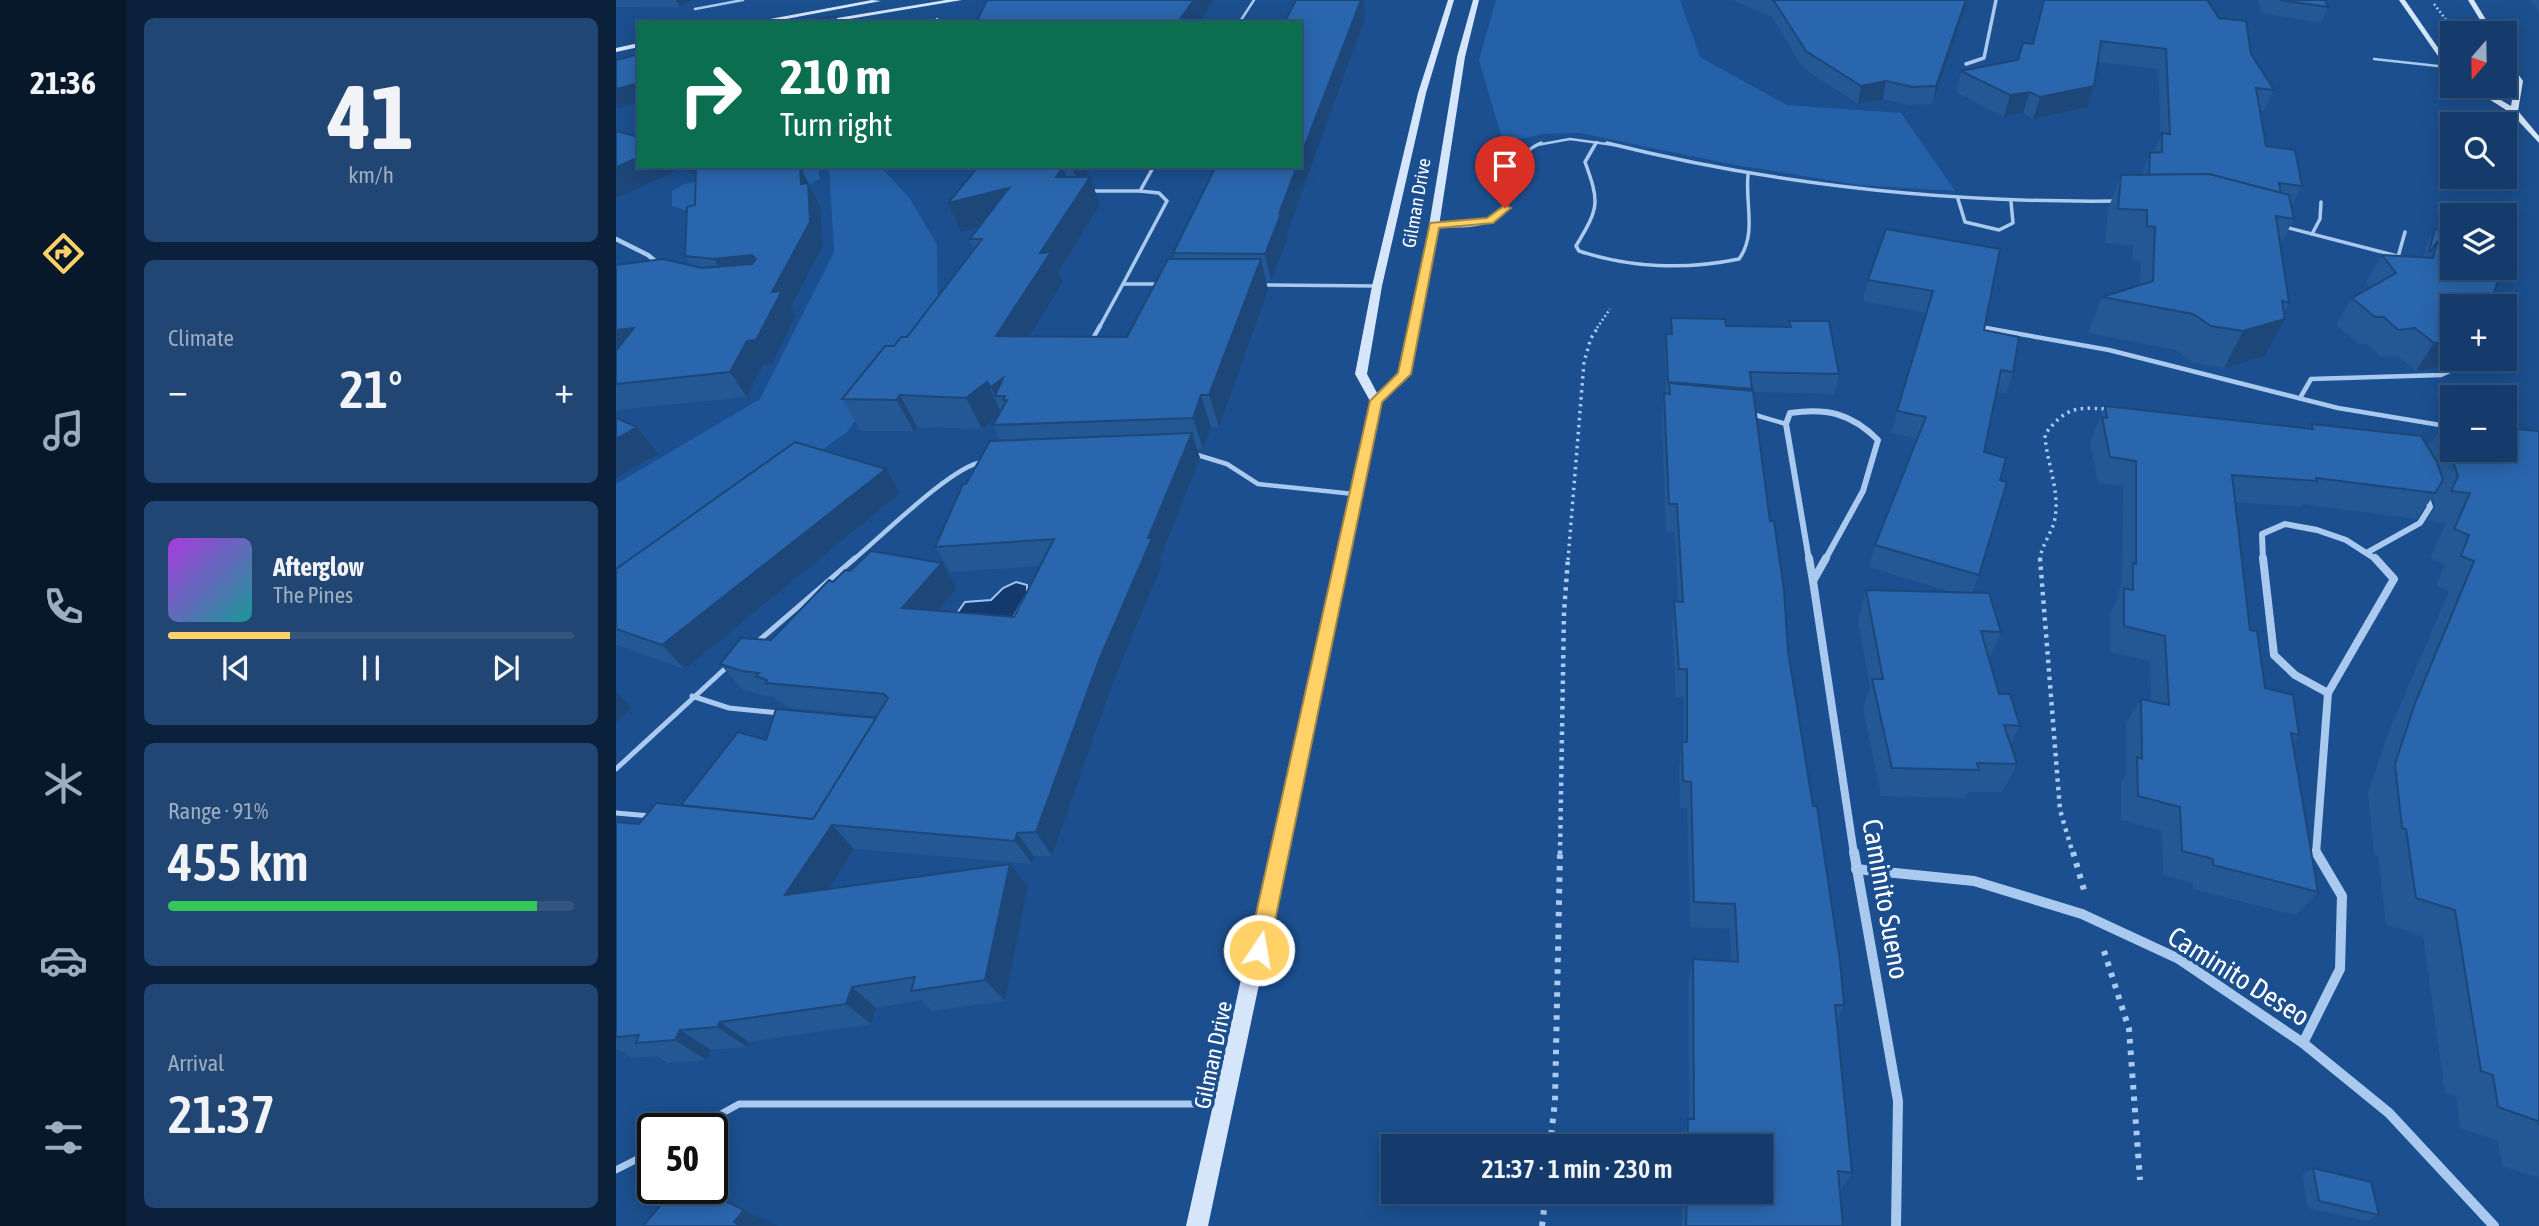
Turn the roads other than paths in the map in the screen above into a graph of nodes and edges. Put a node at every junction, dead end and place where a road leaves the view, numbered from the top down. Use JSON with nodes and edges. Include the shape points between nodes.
{"nodes":[{"id":1,"x":743,"y":0,"type":"edge"},
{"id":2,"x":886,"y":0,"type":"edge"},
{"id":3,"x":959,"y":0,"type":"edge"},
{"id":4,"x":1254,"y":0,"type":"edge"},
{"id":5,"x":1451,"y":0,"type":"edge"},
{"id":6,"x":1476,"y":0,"type":"edge"},
{"id":7,"x":1996,"y":0,"type":"edge"},
{"id":8,"x":2402,"y":0,"type":"edge"},
{"id":9,"x":2471,"y":0,"type":"edge"},
{"id":10,"x":923,"y":2,"type":"edge"},
{"id":11,"x":695,"y":9,"type":"dead end"},
{"id":12,"x":764,"y":21,"type":"edge"},
{"id":13,"x":821,"y":21,"type":"edge"},
{"id":14,"x":1240,"y":21,"type":"edge"},
{"id":15,"x":2484,"y":21,"type":"edge"},
{"id":16,"x":637,"y":45,"type":"edge"},
{"id":17,"x":616,"y":50,"type":"edge"},
{"id":18,"x":2440,"y":57,"type":"edge"},
{"id":19,"x":2374,"y":59,"type":"dead end"},
{"id":20,"x":1966,"y":64,"type":"dead end"},
{"id":21,"x":2440,"y":70,"type":"edge"},
{"id":22,"x":2492,"y":98,"type":"edge"},
{"id":23,"x":2516,"y":98,"type":"edge"},
{"id":24,"x":2514,"y":111,"type":"junction"},
{"id":25,"x":2539,"y":141,"type":"edge"},
{"id":26,"x":1597,"y":142,"type":"junction"},
{"id":27,"x":1153,"y":168,"type":"edge"},
{"id":28,"x":1748,"y":175,"type":"junction"},
{"id":29,"x":1088,"y":191,"type":"edge"},
{"id":30,"x":1140,"y":191,"type":"junction"},
{"id":31,"x":1958,"y":200,"type":"junction"},
{"id":32,"x":2119,"y":201,"type":"edge"},
{"id":33,"x":2011,"y":202,"type":"junction"},
{"id":34,"x":2321,"y":202,"type":"dead end"},
{"id":35,"x":2274,"y":224,"type":"edge"},
{"id":36,"x":1434,"y":226,"type":"junction"},
{"id":37,"x":2404,"y":232,"type":"dead end"},
{"id":38,"x":2312,"y":234,"type":"junction"},
{"id":39,"x":616,"y":239,"type":"edge"},
{"id":40,"x":2398,"y":257,"type":"junction"},
{"id":41,"x":2407,"y":259,"type":"edge"},
{"id":42,"x":666,"y":269,"type":"edge"},
{"id":43,"x":1124,"y":284,"type":"junction"},
{"id":44,"x":1162,"y":284,"type":"edge"},
{"id":45,"x":1255,"y":284,"type":"edge"},
{"id":46,"x":1377,"y":286,"type":"junction"},
{"id":47,"x":1986,"y":328,"type":"edge"},
{"id":48,"x":1084,"y":353,"type":"edge"},
{"id":49,"x":2450,"y":371,"type":"edge"},
{"id":50,"x":2300,"y":398,"type":"junction"},
{"id":51,"x":1376,"y":401,"type":"junction"},
{"id":52,"x":1740,"y":413,"type":"edge"},
{"id":53,"x":1786,"y":424,"type":"junction"},
{"id":54,"x":2440,"y":425,"type":"edge"},
{"id":55,"x":1185,"y":453,"type":"edge"},
{"id":56,"x":989,"y":462,"type":"edge"},
{"id":57,"x":2423,"y":485,"type":"edge"},
{"id":58,"x":1354,"y":494,"type":"junction"},
{"id":59,"x":2368,"y":552,"type":"junction"},
{"id":60,"x":1813,"y":581,"type":"junction"},
{"id":61,"x":752,"y":646,"type":"edge"},
{"id":62,"x":732,"y":663,"type":"edge"},
{"id":63,"x":2328,"y":693,"type":"junction"},
{"id":64,"x":692,"y":696,"type":"junction"},
{"id":65,"x":795,"y":714,"type":"edge"},
{"id":66,"x":616,"y":769,"type":"edge"},
{"id":67,"x":616,"y":813,"type":"edge"},
{"id":68,"x":655,"y":817,"type":"edge"},
{"id":69,"x":1856,"y":869,"type":"junction"},
{"id":70,"x":2303,"y":1043,"type":"junction"},
{"id":71,"x":1226,"y":1104,"type":"junction"},
{"id":72,"x":723,"y":1113,"type":"edge"},
{"id":73,"x":637,"y":1159,"type":"edge"},
{"id":74,"x":616,"y":1170,"type":"edge"},
{"id":75,"x":1197,"y":1226,"type":"edge"},
{"id":76,"x":1896,"y":1226,"type":"edge"},
{"id":77,"x":2494,"y":1226,"type":"edge"}],
"edges":[{"from":1,"to":11,"type":"lane"},
{"from":2,"to":12,"type":"main road"},
{"from":3,"to":10,"type":"main road"},
{"from":4,"to":14,"type":"lane"},
{"from":5,"to":46,"type":"main road","name":"Gilman Drive","via":[[1422,93]]},
{"from":6,"to":36,"type":"main road","name":"Gilman Drive","via":[[1461,57]]},
{"from":7,"to":20,"type":"street","via":[[1984,58]]},
{"from":8,"to":18,"type":"main road"},
{"from":9,"to":15,"type":"main road"},
{"from":10,"to":13,"type":"main road"},
{"from":16,"to":17,"type":"main road"},
{"from":19,"to":21,"type":"lane"},
{"from":22,"to":24,"type":"main road"},
{"from":23,"to":24,"type":"main road"},
{"from":24,"to":25,"type":"main road"},
{"from":26,"to":28,"type":"lane"},
{"from":26,"to":28,"type":"lane","via":[[1585,162],[1598,197],[1576,246],[1592,257],[1687,264],[1739,259],[1748,239]]},
{"from":26,"to":36,"type":"lane","via":[[1557,140],[1531,148],[1512,169],[1505,208],[1497,218]]},
{"from":27,"to":30,"type":"lane"},
{"from":28,"to":31,"type":"lane"},
{"from":29,"to":30,"type":"lane"},
{"from":30,"to":43,"type":"lane","via":[[1155,191],[1167,201]]},
{"from":31,"to":33,"type":"lane"},
{"from":31,"to":33,"type":"lane","via":[[1965,222],[1999,230],[2013,223]]},
{"from":32,"to":33,"type":"lane"},
{"from":34,"to":38,"type":"lane","via":[[2320,219]]},
{"from":35,"to":38,"type":"lane"},
{"from":36,"to":51,"type":"main road","name":"Gilman Drive","via":[[1404,374]]},
{"from":37,"to":40,"type":"lane"},
{"from":38,"to":40,"type":"lane"},
{"from":39,"to":42,"type":"street"},
{"from":40,"to":41,"type":"lane"},
{"from":43,"to":44,"type":"lane"},
{"from":43,"to":48,"type":"lane"},
{"from":45,"to":46,"type":"lane"},
{"from":46,"to":51,"type":"main road","name":"Gilman Drive","via":[[1361,374]]},
{"from":47,"to":50,"type":"lane","via":[[2109,350]]},
{"from":49,"to":50,"type":"lane","via":[[2420,377],[2311,379]]},
{"from":50,"to":54,"type":"lane"},
{"from":51,"to":58,"type":"main road","name":"Gilman Drive"},
{"from":52,"to":53,"type":"lane"},
{"from":53,"to":60,"type":"street","name":"Caminito Sueno"},
{"from":53,"to":60,"type":"street","via":[[1790,413],[1820,409],[1861,423],[1878,440],[1863,491]]},
{"from":55,"to":58,"type":"lane","via":[[1199,453],[1227,464],[1258,484]]},
{"from":56,"to":61,"type":"lane","via":[[975,463],[944,483]]},
{"from":57,"to":59,"type":"street","via":[[2430,507],[2420,523]]},
{"from":58,"to":71,"type":"main road","name":"Gilman Drive"},
{"from":59,"to":63,"type":"street","via":[[2383,562],[2394,579]]},
{"from":59,"to":63,"type":"street","via":[[2345,537],[2316,528],[2285,524],[2262,534],[2274,655],[2295,675]]},
{"from":60,"to":69,"type":"street","name":"Caminito Sueno"},
{"from":62,"to":64,"type":"lane"},
{"from":63,"to":70,"type":"street","via":[[2316,856],[2342,896],[2340,969]]},
{"from":64,"to":65,"type":"lane","via":[[729,708]]},
{"from":64,"to":66,"type":"lane"},
{"from":67,"to":68,"type":"lane"},
{"from":69,"to":70,"type":"street","name":"Caminito Deseo","via":[[1974,881],[2094,919],[2179,959]]},
{"from":69,"to":76,"type":"street","name":"Caminito Sueno","via":[[1898,1101]]},
{"from":70,"to":77,"type":"street","name":"Caminito Deseo","via":[[2389,1113]]},
{"from":71,"to":72,"type":"lane","via":[[739,1104]]},
{"from":71,"to":75,"type":"main road","name":"Gilman Drive"},
{"from":73,"to":74,"type":"lane"}]}
